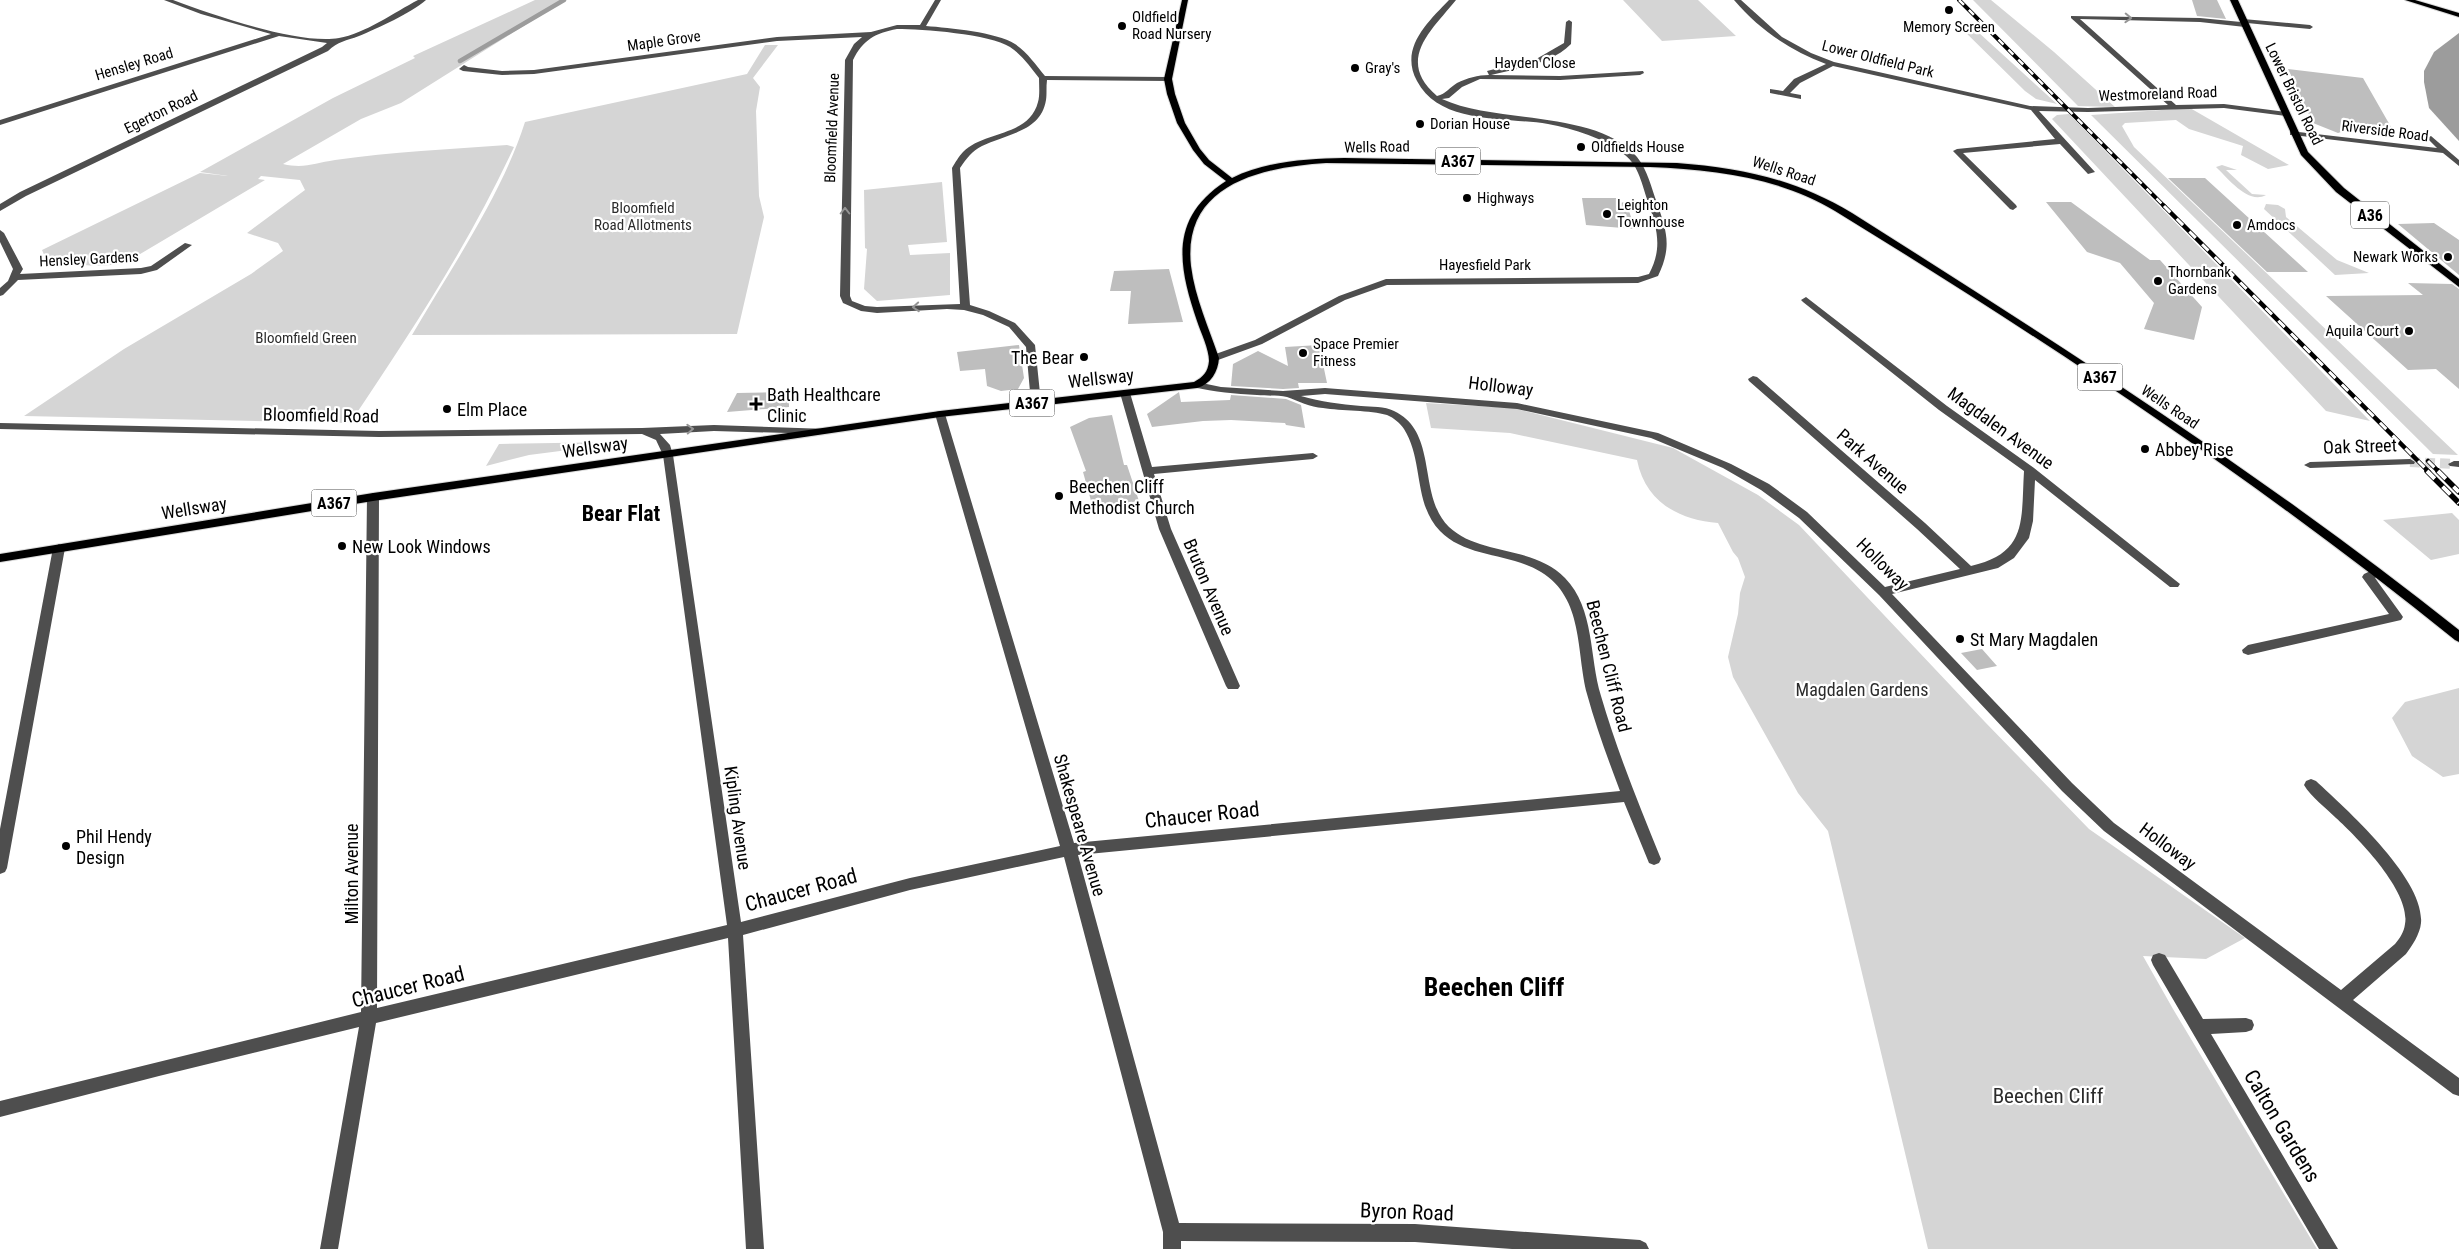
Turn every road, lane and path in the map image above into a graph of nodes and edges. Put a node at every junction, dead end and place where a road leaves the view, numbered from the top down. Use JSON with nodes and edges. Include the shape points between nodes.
{"nodes":[{"id":1,"x":167,"y":0,"type":"edge"},
{"id":2,"x":191,"y":0,"type":"edge"},
{"id":3,"x":423,"y":0,"type":"edge"},
{"id":4,"x":938,"y":0,"type":"edge"},
{"id":5,"x":1185,"y":0,"type":"edge"},
{"id":6,"x":1453,"y":0,"type":"edge"},
{"id":7,"x":1737,"y":0,"type":"edge"},
{"id":8,"x":2234,"y":0,"type":"edge"},
{"id":9,"x":2408,"y":0,"type":"edge"},
{"id":10,"x":2416,"y":0,"type":"edge"},
{"id":11,"x":179,"y":5,"type":"junction"},
{"id":12,"x":2438,"y":8,"type":"junction"},
{"id":13,"x":2459,"y":15,"type":"edge"},
{"id":14,"x":1569,"y":22,"type":"dead end"},
{"id":15,"x":2244,"y":23,"type":"junction"},
{"id":16,"x":923,"y":26,"type":"junction"},
{"id":17,"x":2310,"y":27,"type":"dead end"},
{"id":18,"x":278,"y":34,"type":"junction"},
{"id":19,"x":872,"y":34,"type":"junction"},
{"id":20,"x":334,"y":41,"type":"junction"},
{"id":21,"x":1832,"y":64,"type":"junction"},
{"id":22,"x":464,"y":67,"type":"dead end"},
{"id":23,"x":1641,"y":74,"type":"dead end"},
{"id":24,"x":1479,"y":77,"type":"junction"},
{"id":25,"x":1043,"y":78,"type":"junction"},
{"id":26,"x":1168,"y":79,"type":"junction"},
{"id":27,"x":1773,"y":91,"type":"dead end"},
{"id":28,"x":1785,"y":94,"type":"junction"},
{"id":29,"x":1798,"y":97,"type":"dead end"},
{"id":30,"x":1436,"y":98,"type":"junction"},
{"id":31,"x":2173,"y":106,"type":"junction"},
{"id":32,"x":2032,"y":108,"type":"junction"},
{"id":33,"x":2286,"y":114,"type":"junction"},
{"id":34,"x":0,"y":123,"type":"edge"},
{"id":35,"x":2293,"y":133,"type":"junction"},
{"id":36,"x":2431,"y":138,"type":"dead end"},
{"id":37,"x":2061,"y":141,"type":"junction"},
{"id":38,"x":2444,"y":151,"type":"junction"},
{"id":39,"x":1639,"y":164,"type":"junction"},
{"id":40,"x":2459,"y":164,"type":"edge"},
{"id":41,"x":2091,"y":172,"type":"dead end"},
{"id":42,"x":1231,"y":181,"type":"junction"},
{"id":43,"x":2013,"y":207,"type":"dead end"},
{"id":44,"x":0,"y":208,"type":"edge"},
{"id":45,"x":0,"y":233,"type":"edge"},
{"id":46,"x":188,"y":245,"type":"dead end"},
{"id":47,"x":15,"y":277,"type":"junction"},
{"id":48,"x":2459,"y":284,"type":"edge"},
{"id":49,"x":0,"y":293,"type":"edge"},
{"id":50,"x":1806,"y":300,"type":"dead end"},
{"id":51,"x":965,"y":307,"type":"junction"},
{"id":52,"x":1214,"y":358,"type":"junction"},
{"id":53,"x":1753,"y":380,"type":"dead end"},
{"id":54,"x":1197,"y":385,"type":"junction"},
{"id":55,"x":1125,"y":393,"type":"junction"},
{"id":56,"x":1283,"y":394,"type":"junction"},
{"id":57,"x":1036,"y":403,"type":"junction"},
{"id":58,"x":940,"y":414,"type":"junction"},
{"id":59,"x":0,"y":426,"type":"edge"},
{"id":60,"x":823,"y":430,"type":"junction"},
{"id":61,"x":642,"y":431,"type":"junction"},
{"id":62,"x":668,"y":455,"type":"junction"},
{"id":63,"x":1313,"y":456,"type":"dead end"},
{"id":64,"x":2410,"y":462,"type":"tunnel mouth"},
{"id":65,"x":2310,"y":465,"type":"dead end"},
{"id":66,"x":2030,"y":470,"type":"junction"},
{"id":67,"x":1149,"y":471,"type":"junction"},
{"id":68,"x":373,"y":497,"type":"junction"},
{"id":69,"x":59,"y":548,"type":"junction"},
{"id":70,"x":0,"y":558,"type":"edge"},
{"id":71,"x":1969,"y":571,"type":"junction"},
{"id":72,"x":2377,"y":572,"type":"junction"},
{"id":73,"x":2174,"y":584,"type":"dead end"},
{"id":74,"x":1883,"y":592,"type":"junction"},
{"id":75,"x":2459,"y":637,"type":"edge"},
{"id":76,"x":2248,"y":650,"type":"dead end"},
{"id":77,"x":1233,"y":686,"type":"dead end"},
{"id":78,"x":2311,"y":785,"type":"dead end"},
{"id":79,"x":1628,"y":796,"type":"junction"},
{"id":80,"x":1069,"y":850,"type":"junction"},
{"id":81,"x":1654,"y":859,"type":"dead end"},
{"id":82,"x":0,"y":868,"type":"edge"},
{"id":83,"x":735,"y":930,"type":"junction"},
{"id":84,"x":2159,"y":960,"type":"dead end"},
{"id":85,"x":2342,"y":1000,"type":"junction"},
{"id":86,"x":369,"y":1019,"type":"junction"},
{"id":87,"x":2246,"y":1025,"type":"dead end"},
{"id":88,"x":2197,"y":1027,"type":"junction"},
{"id":89,"x":2459,"y":1088,"type":"edge"},
{"id":90,"x":0,"y":1109,"type":"edge"},
{"id":91,"x":1172,"y":1241,"type":"edge"},
{"id":92,"x":330,"y":1249,"type":"edge"},
{"id":93,"x":755,"y":1249,"type":"edge"},
{"id":94,"x":1640,"y":1249,"type":"edge"},
{"id":95,"x":2329,"y":1249,"type":"edge"}],
"edges":[{"from":1,"to":11,"type":"street"},
{"from":2,"to":11,"type":"street"},
{"from":3,"to":20,"type":"street","via":[[349,37]]},
{"from":4,"to":16,"type":"street"},
{"from":5,"to":26,"type":"main road"},
{"from":6,"to":30,"type":"street","via":[[1420,39],[1415,50],[1414,66],[1418,80]]},
{"from":7,"to":21,"type":"street","name":"Lower Oldfield Park","via":[[1779,39]]},
{"from":8,"to":15,"type":"highway","name":"Lower Bristol Road","number":"A36"},
{"from":9,"to":12,"type":"main road"},
{"from":10,"to":12,"type":"main road"},
{"from":11,"to":18,"type":"street"},
{"from":12,"to":13,"type":"main road"},
{"from":14,"to":24,"type":"street","via":[[1567,44],[1546,60]]},
{"from":15,"to":17,"type":"street"},
{"from":31,"to":15,"type":"street","one_way":true,"via":[[2073,17]]},
{"from":15,"to":33,"type":"highway","name":"Lower Bristol Road","number":"A36"},
{"from":16,"to":19,"type":"street","name":"Bloomfield Avenue","via":[[893,28]]},
{"from":16,"to":25,"type":"street","name":"Bloomfield Avenue","via":[[989,37],[1012,45]]},
{"from":18,"to":20,"type":"street"},
{"from":18,"to":34,"type":"street","name":"Hensley Road"},
{"from":19,"to":22,"type":"street","name":"Maple Grove","via":[[777,40],[534,72],[486,72],[463,70]]},
{"from":51,"to":19,"type":"street","name":"Bloomfield Avenue","one_way":true,"via":[[864,309],[848,303],[845,296],[849,60],[855,47]]},
{"from":20,"to":44,"type":"street","name":"Egerton Road","via":[[325,49]]},
{"from":21,"to":28,"type":"street","via":[[1796,81]]},
{"from":21,"to":32,"type":"street","name":"Lower Oldfield Park"},
{"from":23,"to":24,"type":"street","name":"Hayden Close"},
{"from":24,"to":30,"type":"street","name":"Hayden Close","via":[[1459,85],[1446,96]]},
{"from":25,"to":26,"type":"street"},
{"from":25,"to":51,"type":"street","via":[[1038,116],[1026,126],[976,148],[959,161],[956,168]]},
{"from":26,"to":42,"type":"main road","via":[[1184,131],[1198,153],[1218,174]]},
{"from":27,"to":28,"type":"street"},
{"from":28,"to":29,"type":"street"},
{"from":30,"to":39,"type":"street","via":[[1476,114],[1549,122],[1579,131],[1628,153]]},
{"from":31,"to":32,"type":"street","name":"Westmoreland Road","via":[[2088,110]]},
{"from":31,"to":33,"type":"street","name":"Westmoreland Road","via":[[2224,106]]},
{"from":32,"to":37,"type":"street"},
{"from":33,"to":35,"type":"highway","name":"Lower Bristol Road","number":"A36"},
{"from":35,"to":38,"type":"street","name":"Riverside Road"},
{"from":35,"to":48,"type":"highway","name":"Lower Bristol Road","number":"A36","via":[[2304,153],[2340,190]]},
{"from":36,"to":38,"type":"street","name":"Riverside Road"},
{"from":37,"to":41,"type":"street"},
{"from":37,"to":43,"type":"street","via":[[1957,151]]},
{"from":38,"to":40,"type":"street","name":"Riverside Road"},
{"from":39,"to":42,"type":"main road","name":"Wells Road","number":"A367","via":[[1486,161],[1320,163],[1277,166]]},
{"from":39,"to":52,"type":"street","name":"Hayesfield Park","via":[[1664,232],[1662,261],[1653,276],[1638,280],[1386,282],[1358,290],[1285,329],[1234,353]]},
{"from":39,"to":72,"type":"main road","name":"Wells Road","number":"A367","via":[[1756,175],[1793,186],[1830,204],[1958,284],[2203,446]]},
{"from":42,"to":52,"type":"main road","name":"Wells Road","number":"A367","via":[[1205,202],[1186,234],[1184,262]]},
{"from":45,"to":47,"type":"street","via":[[18,269]]},
{"from":46,"to":47,"type":"street","name":"Hensley Gardens","via":[[154,268],[141,271]]},
{"from":47,"to":49,"type":"street"},
{"from":50,"to":66,"type":"street","name":"Magdalen Avenue","via":[[1943,408]]},
{"from":51,"to":57,"type":"street","name":"Bloomfield Avenue","via":[[1012,325],[1024,335],[1031,347]]},
{"from":52,"to":54,"type":"main road","via":[[1214,369]]},
{"from":53,"to":71,"type":"street","name":"Park Avenue"},
{"from":54,"to":55,"type":"main road","name":"Wellsway","number":"A367"},
{"from":54,"to":56,"type":"street"},
{"from":55,"to":57,"type":"main road","name":"Wellsway","number":"A367"},
{"from":55,"to":67,"type":"street","name":"Bruton Avenue"},
{"from":56,"to":74,"type":"street","name":"Holloway","via":[[1325,391],[1517,406],[1654,435],[1712,459],[1765,487],[1803,515]]},
{"from":56,"to":79,"type":"street","name":"Beechen Cliff Road","via":[[1321,405],[1400,416],[1412,432],[1434,514],[1444,529],[1458,540],[1521,556],[1544,566],[1562,582],[1575,600],[1582,620],[1587,667],[1594,694]]},
{"from":57,"to":58,"type":"main road","name":"Wellsway","number":"A367"},
{"from":58,"to":60,"type":"main road","name":"Wellsway","number":"A367"},
{"from":58,"to":80,"type":"street","name":"Shakespeare Avenue"},
{"from":59,"to":61,"type":"street","name":"Bloomfield Road","via":[[379,434]]},
{"from":61,"to":60,"type":"street","name":"Bloomfield Road","one_way":true,"via":[[714,428]]},
{"from":60,"to":62,"type":"main road","name":"Wellsway","number":"A367"},
{"from":61,"to":62,"type":"street","name":"Bloomfield Road","via":[[663,440]]},
{"from":62,"to":68,"type":"main road","name":"Wellsway","number":"A367"},
{"from":62,"to":83,"type":"street","name":"Kipling Avenue"},
{"from":63,"to":67,"type":"street"},
{"from":64,"to":65,"type":"street","name":"Oak Street"},
{"from":66,"to":71,"type":"street","via":[[2023,538],[2010,555],[1994,565]]},
{"from":66,"to":73,"type":"street","name":"Magdalen Avenue"},
{"from":67,"to":77,"type":"street","name":"Bruton Avenue","via":[[1165,530]]},
{"from":68,"to":69,"type":"main road","name":"Wellsway","number":"A367"},
{"from":68,"to":86,"type":"street","name":"Milton Avenue"},
{"from":69,"to":70,"type":"main road","name":"Wellsway","number":"A367"},
{"from":69,"to":82,"type":"street"},
{"from":71,"to":74,"type":"street"},
{"from":72,"to":75,"type":"main road","name":"Wells Road","number":"A367"},
{"from":72,"to":76,"type":"street","via":[[2368,577],[2397,617]]},
{"from":74,"to":85,"type":"street","name":"Holloway","via":[[2066,787],[2109,827]]},
{"from":78,"to":85,"type":"street","via":[[2375,848],[2396,874],[2409,900],[2414,924],[2408,940]]},
{"from":79,"to":80,"type":"street","name":"Chaucer Road"},
{"from":79,"to":81,"type":"street","name":"Beechen Cliff Road"},
{"from":80,"to":83,"type":"street","name":"Chaucer Road","via":[[910,884]]},
{"from":80,"to":91,"type":"street","name":"Shakespeare Avenue"},
{"from":83,"to":86,"type":"street","name":"Chaucer Road"},
{"from":83,"to":93,"type":"street","name":"Kipling Avenue"},
{"from":84,"to":88,"type":"street","name":"Calton Gardens"},
{"from":85,"to":89,"type":"street","name":"Holloway"},
{"from":86,"to":90,"type":"street","name":"Chaucer Road"},
{"from":86,"to":92,"type":"street","name":"Milton Avenue"},
{"from":87,"to":88,"type":"street"},
{"from":88,"to":95,"type":"street","name":"Calton Gardens"},
{"from":91,"to":94,"type":"street","name":"Byron Road","via":[[1415,1233]]}]}
